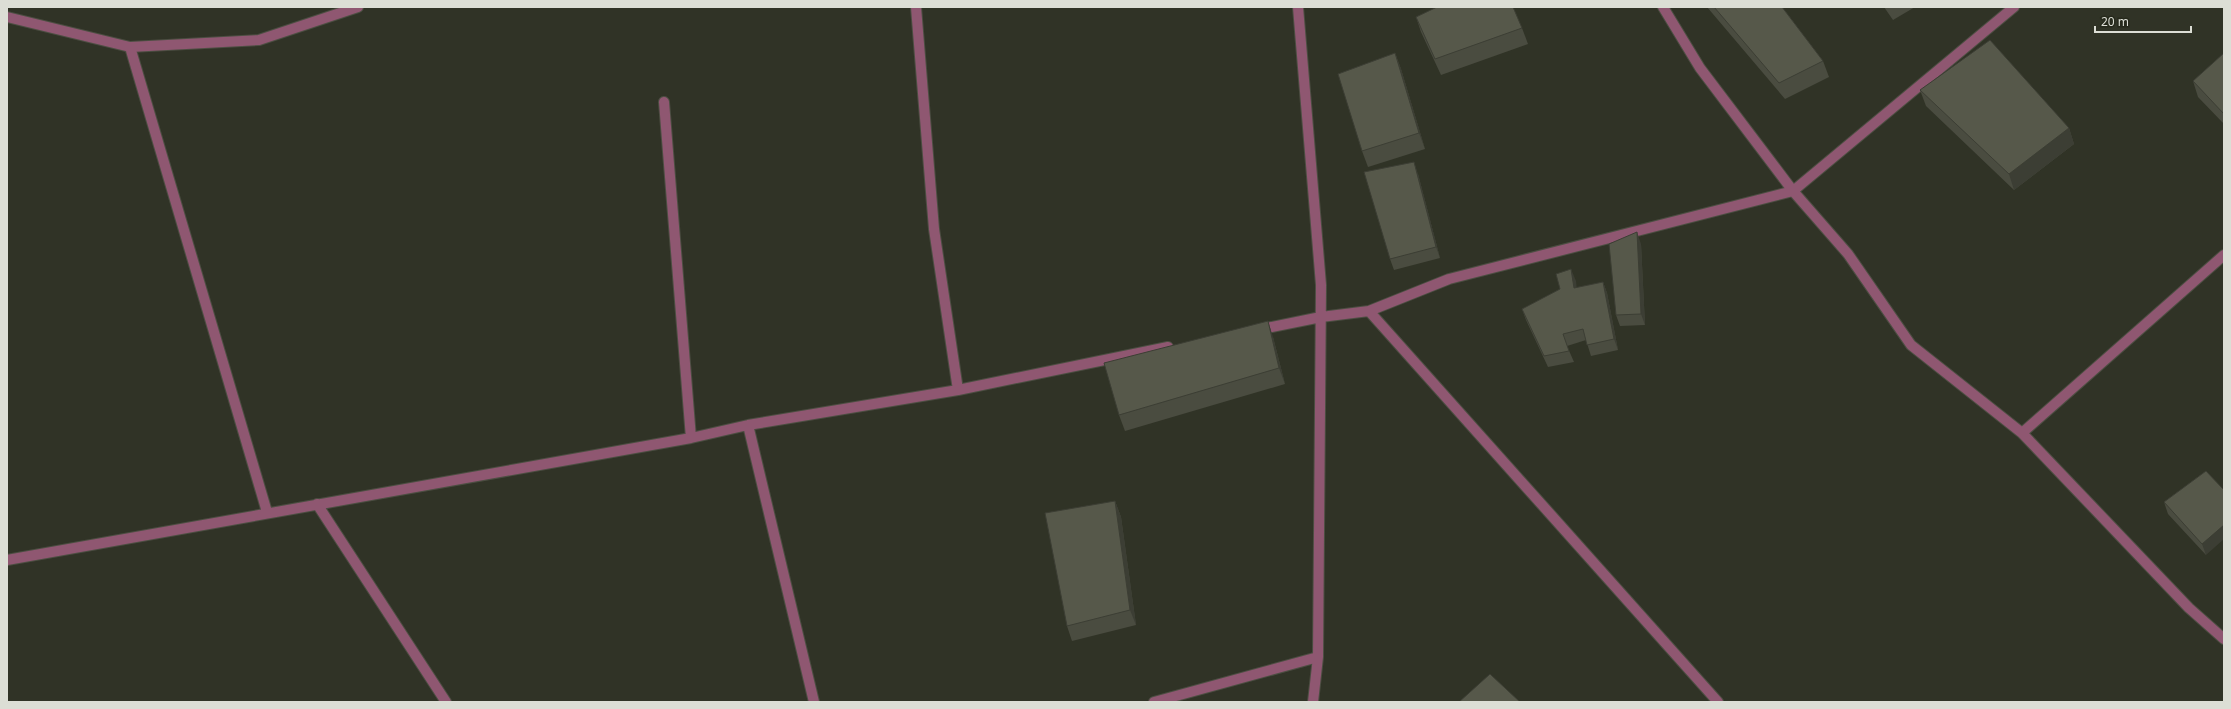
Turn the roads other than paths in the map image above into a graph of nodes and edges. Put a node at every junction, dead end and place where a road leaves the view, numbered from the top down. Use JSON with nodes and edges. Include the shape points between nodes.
{"nodes":[{"id":1,"x":358,"y":7,"type":"edge"},
{"id":2,"x":916,"y":7,"type":"edge"},
{"id":3,"x":1298,"y":7,"type":"edge"},
{"id":4,"x":1663,"y":7,"type":"edge"},
{"id":5,"x":2014,"y":7,"type":"edge"},
{"id":6,"x":7,"y":17,"type":"edge"},
{"id":7,"x":130,"y":47,"type":"junction"},
{"id":8,"x":664,"y":102,"type":"dead end"},
{"id":9,"x":1793,"y":191,"type":"junction"},
{"id":10,"x":2224,"y":255,"type":"edge"},
{"id":11,"x":1369,"y":311,"type":"junction"},
{"id":12,"x":1321,"y":317,"type":"junction"},
{"id":13,"x":1244,"y":332,"type":"edge"},
{"id":14,"x":1182,"y":345,"type":"edge"},
{"id":15,"x":958,"y":390,"type":"junction"},
{"id":16,"x":748,"y":424,"type":"junction"},
{"id":17,"x":2022,"y":433,"type":"junction"},
{"id":18,"x":691,"y":438,"type":"junction"},
{"id":19,"x":317,"y":504,"type":"junction"},
{"id":20,"x":267,"y":512,"type":"junction"},
{"id":21,"x":7,"y":560,"type":"edge"},
{"id":22,"x":2224,"y":639,"type":"edge"},
{"id":23,"x":1318,"y":657,"type":"junction"},
{"id":24,"x":446,"y":702,"type":"edge"},
{"id":25,"x":814,"y":702,"type":"edge"},
{"id":26,"x":1154,"y":702,"type":"edge"},
{"id":27,"x":1313,"y":702,"type":"edge"},
{"id":28,"x":1718,"y":702,"type":"edge"}],
"edges":[{"from":1,"to":7,"type":"street","via":[[259,40]]},
{"from":2,"to":15,"type":"street","via":[[934,229]]},
{"from":3,"to":12,"type":"street","via":[[1321,285]]},
{"from":4,"to":9,"type":"street","via":[[1700,68]]},
{"from":5,"to":9,"type":"street"},
{"from":6,"to":7,"type":"street"},
{"from":7,"to":20,"type":"street"},
{"from":8,"to":18,"type":"street"},
{"from":9,"to":11,"type":"street","via":[[1449,279]]},
{"from":9,"to":17,"type":"street","via":[[1848,254],[1911,345]]},
{"from":10,"to":17,"type":"street"},
{"from":11,"to":12,"type":"street"},
{"from":11,"to":28,"type":"street"},
{"from":12,"to":13,"type":"street"},
{"from":12,"to":23,"type":"street"},
{"from":14,"to":15,"type":"street"},
{"from":15,"to":16,"type":"street"},
{"from":16,"to":18,"type":"street"},
{"from":16,"to":25,"type":"street"},
{"from":17,"to":22,"type":"street","via":[[2189,608]]},
{"from":18,"to":19,"type":"street"},
{"from":19,"to":20,"type":"street"},
{"from":19,"to":24,"type":"street"},
{"from":20,"to":21,"type":"street"},
{"from":23,"to":26,"type":"street"},
{"from":23,"to":27,"type":"street"}]}
